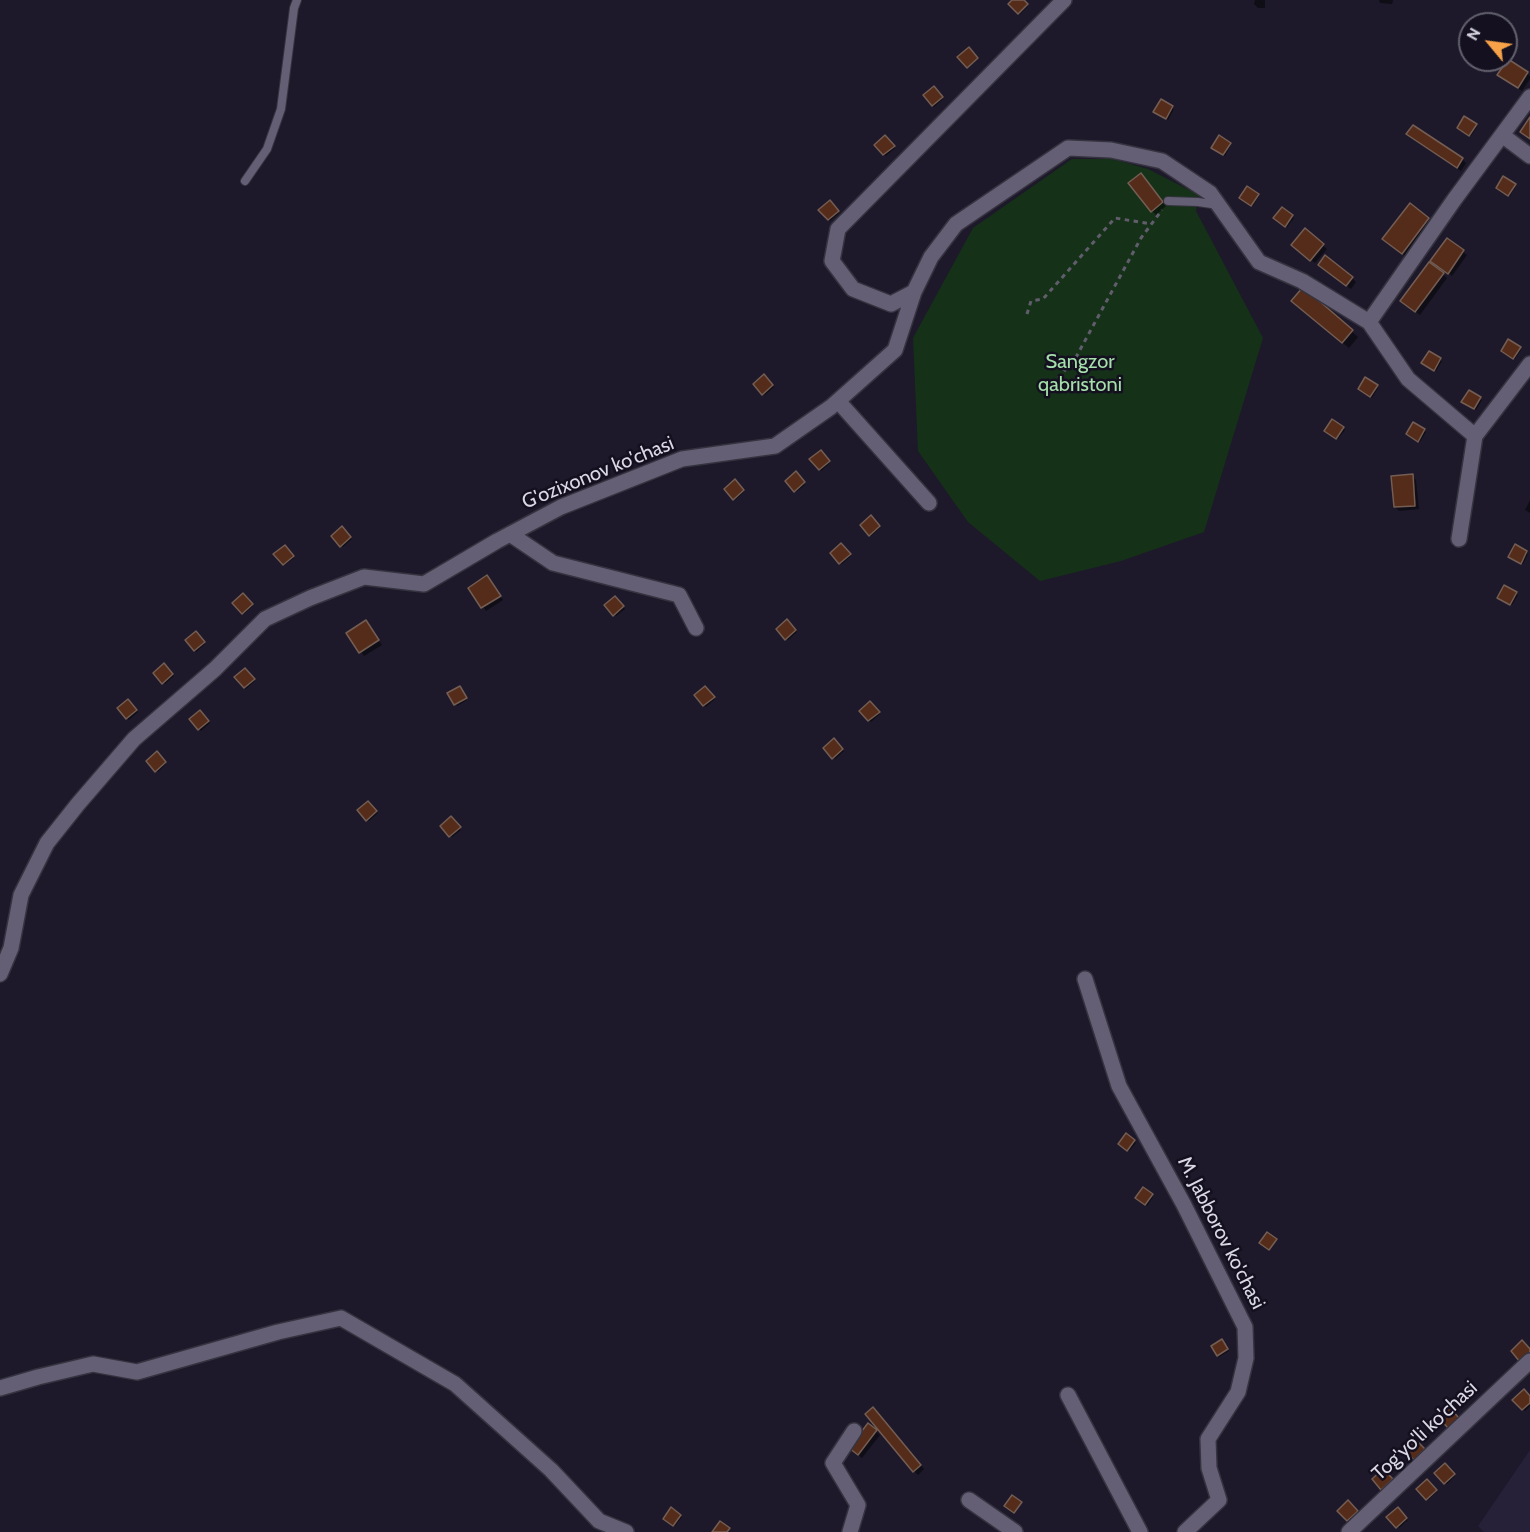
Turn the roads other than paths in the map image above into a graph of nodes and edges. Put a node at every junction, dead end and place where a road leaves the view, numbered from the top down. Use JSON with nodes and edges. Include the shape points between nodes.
{"nodes":[{"id":1,"x":297,"y":0,"type":"edge"},
{"id":2,"x":1064,"y":0,"type":"edge"},
{"id":3,"x":1530,"y":97,"type":"edge"},
{"id":4,"x":1502,"y":135,"type":"junction"},
{"id":5,"x":1530,"y":156,"type":"edge"},
{"id":6,"x":245,"y":181,"type":"dead end"},
{"id":7,"x":1168,"y":201,"type":"road end"},
{"id":8,"x":1218,"y":205,"type":"junction"},
{"id":9,"x":914,"y":292,"type":"junction"},
{"id":10,"x":1369,"y":322,"type":"junction"},
{"id":11,"x":1530,"y":364,"type":"edge"},
{"id":12,"x":838,"y":401,"type":"junction"},
{"id":13,"x":1475,"y":436,"type":"junction"},
{"id":14,"x":929,"y":502,"type":"dead end"},
{"id":15,"x":510,"y":534,"type":"junction"},
{"id":16,"x":1459,"y":540,"type":"dead end"},
{"id":17,"x":696,"y":628,"type":"dead end"},
{"id":18,"x":0,"y":974,"type":"edge"},
{"id":19,"x":1085,"y":979,"type":"dead end"},
{"id":20,"x":1530,"y":1361,"type":"edge"},
{"id":21,"x":0,"y":1388,"type":"edge"},
{"id":22,"x":1068,"y":1395,"type":"dead end"},
{"id":23,"x":854,"y":1431,"type":"dead end"},
{"id":24,"x":969,"y":1500,"type":"dead end"},
{"id":25,"x":626,"y":1532,"type":"edge"},
{"id":26,"x":850,"y":1532,"type":"edge"},
{"id":27,"x":1015,"y":1532,"type":"edge"},
{"id":28,"x":1140,"y":1532,"type":"edge"},
{"id":29,"x":1185,"y":1532,"type":"edge"},
{"id":30,"x":1349,"y":1532,"type":"edge"}],
"edges":[{"from":1,"to":6,"type":"lane","via":[[281,109],[267,149]]},
{"from":2,"to":9,"type":"street","via":[[838,229],[832,261],[853,289],[891,304]]},
{"from":3,"to":4,"type":"street"},
{"from":4,"to":5,"type":"street"},
{"from":4,"to":10,"type":"street"},
{"from":7,"to":8,"type":"lane"},
{"from":8,"to":9,"type":"street","name":"G'ozixonov ko'chasi","via":[[1210,193],[1162,161],[1111,150],[1068,148],[957,224],[931,256]]},
{"from":8,"to":10,"type":"street","name":"G'ozixonov ko'chasi","via":[[1259,262],[1302,281]]},
{"from":9,"to":12,"type":"street","name":"G'ozixonov ko'chasi","via":[[895,350]]},
{"from":10,"to":13,"type":"street","via":[[1408,379]]},
{"from":11,"to":13,"type":"street"},
{"from":12,"to":14,"type":"street"},
{"from":12,"to":15,"type":"street","name":"G'ozixonov ko'chasi","via":[[775,446],[682,459],[561,507]]},
{"from":13,"to":16,"type":"street"},
{"from":15,"to":17,"type":"street","via":[[553,562],[679,595]]},
{"from":15,"to":18,"type":"street","name":"G'ozixonov ko'chasi","via":[[424,584],[364,577],[265,619],[215,669],[134,739],[47,843],[21,895],[11,948]]},
{"from":19,"to":29,"type":"street","name":"M. Jabborov ko'chasi","via":[[1119,1086],[1245,1327],[1246,1358],[1238,1392],[1208,1439],[1209,1468],[1219,1500]]},
{"from":20,"to":30,"type":"street","name":"Tog'yo'li ko'chasi"},
{"from":21,"to":25,"type":"street","via":[[93,1365],[137,1372],[341,1318],[455,1384],[551,1470],[599,1521]]},
{"from":22,"to":28,"type":"street"},
{"from":23,"to":26,"type":"street","via":[[833,1463],[858,1505]]},
{"from":24,"to":27,"type":"street"}]}
